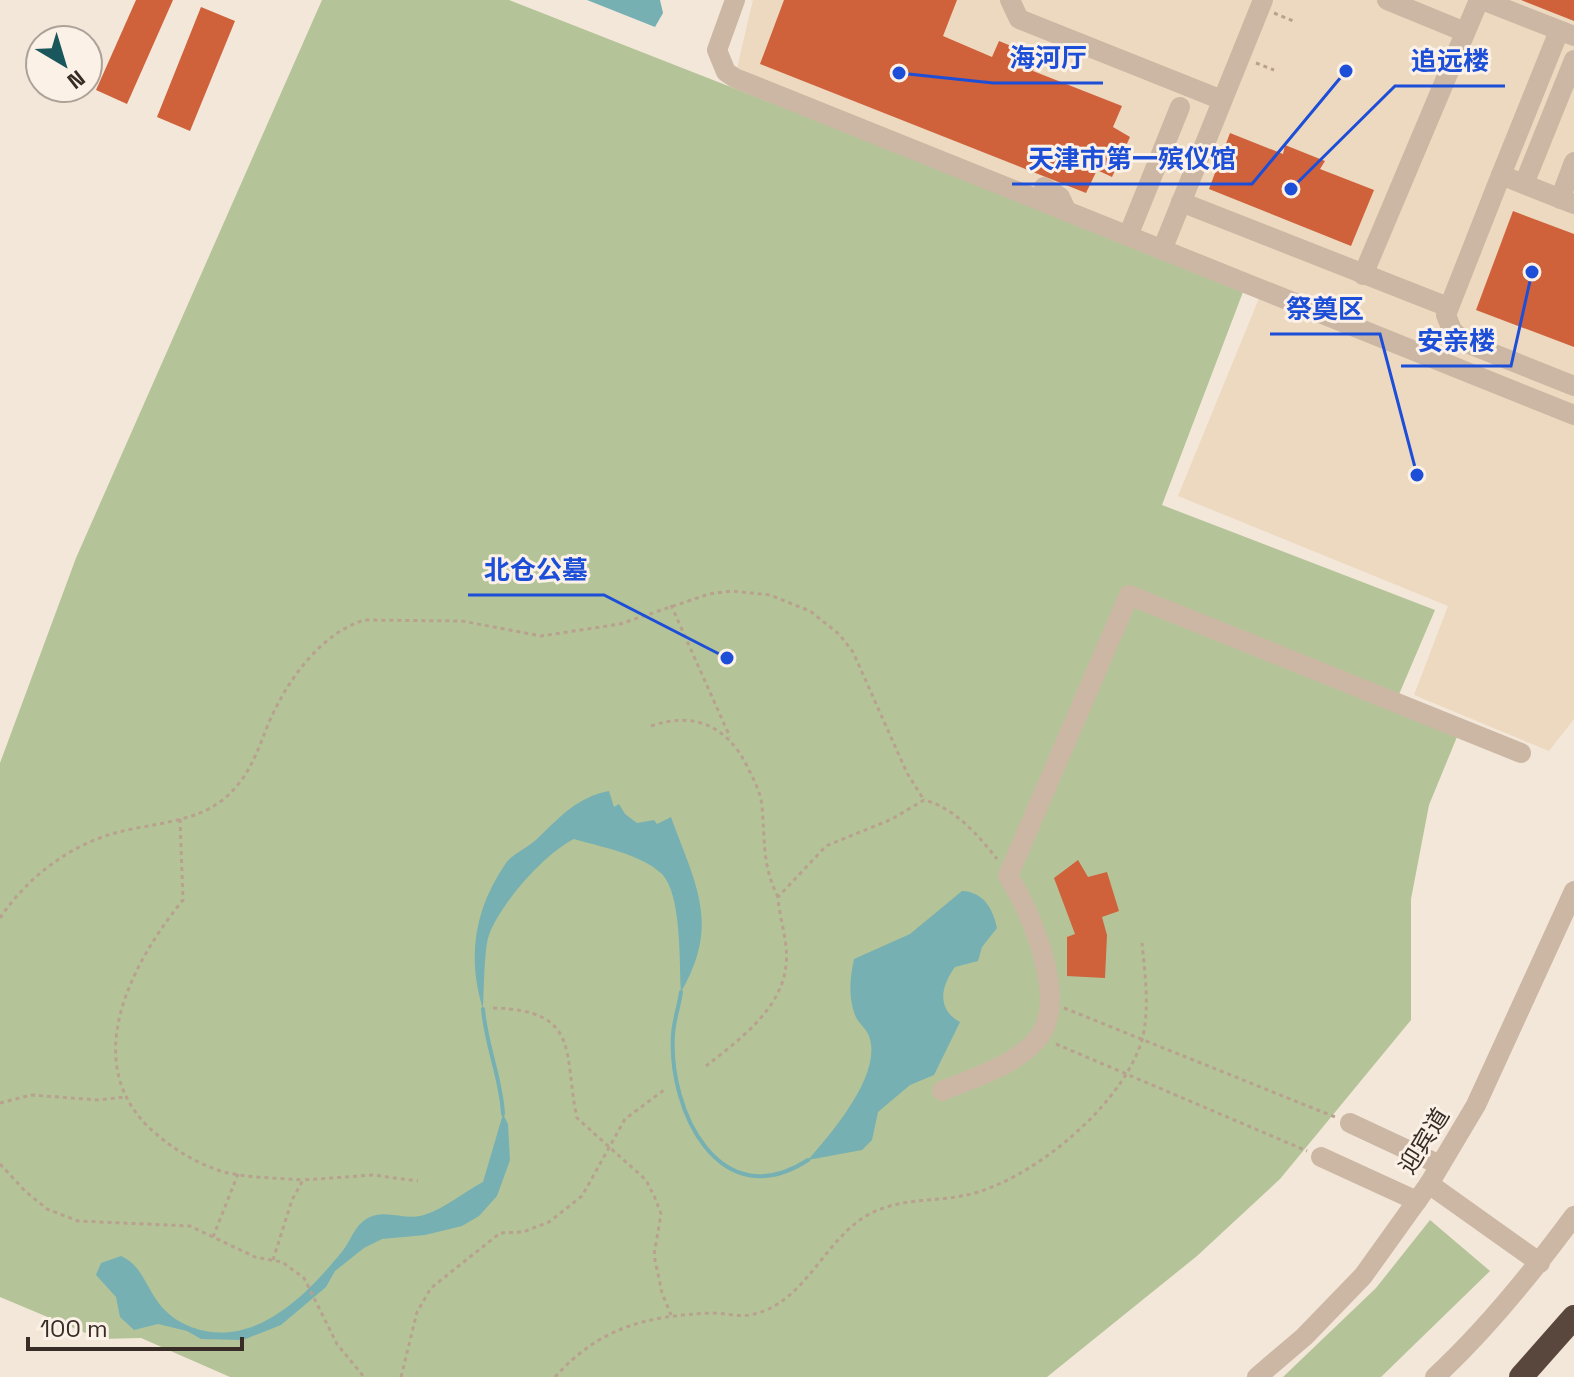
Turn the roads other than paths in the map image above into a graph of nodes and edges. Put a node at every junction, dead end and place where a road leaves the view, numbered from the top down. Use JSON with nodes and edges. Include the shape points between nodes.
{"nodes":[{"id":1,"x":735,"y":0,"type":"edge"},
{"id":2,"x":1010,"y":0,"type":"edge"},
{"id":3,"x":1263,"y":0,"type":"edge"},
{"id":4,"x":1387,"y":0,"type":"edge"},
{"id":5,"x":1480,"y":0,"type":"edge"},
{"id":6,"x":1465,"y":32,"type":"junction"},
{"id":7,"x":1567,"y":34,"type":"edge"},
{"id":8,"x":1574,"y":60,"type":"edge"},
{"id":9,"x":1222,"y":100,"type":"junction"},
{"id":10,"x":1180,"y":107,"type":"dead end"},
{"id":11,"x":1574,"y":162,"type":"edge"},
{"id":12,"x":1154,"y":172,"type":"junction"},
{"id":13,"x":1501,"y":175,"type":"junction"},
{"id":14,"x":1524,"y":184,"type":"junction"},
{"id":15,"x":1044,"y":187,"type":"dead end"},
{"id":16,"x":1184,"y":194,"type":"junction"},
{"id":17,"x":1567,"y":201,"type":"edge"},
{"id":18,"x":1067,"y":212,"type":"junction"},
{"id":19,"x":1128,"y":236,"type":"junction"},
{"id":20,"x":1162,"y":250,"type":"junction"},
{"id":21,"x":1363,"y":275,"type":"junction"},
{"id":22,"x":1448,"y":307,"type":"junction"},
{"id":23,"x":1545,"y":375,"type":"junction"},
{"id":24,"x":1574,"y":386,"type":"edge"},
{"id":25,"x":1536,"y":400,"type":"junction"},
{"id":26,"x":1574,"y":415,"type":"edge"},
{"id":27,"x":1521,"y":753,"type":"dead end"},
{"id":28,"x":1574,"y":891,"type":"edge"},
{"id":29,"x":942,"y":1091,"type":"dead end"},
{"id":30,"x":1350,"y":1123,"type":"road end"},
{"id":31,"x":1321,"y":1157,"type":"road end"},
{"id":32,"x":1440,"y":1165,"type":"junction"},
{"id":33,"x":1429,"y":1184,"type":"junction"},
{"id":34,"x":1417,"y":1201,"type":"junction"},
{"id":35,"x":1574,"y":1216,"type":"edge"},
{"id":36,"x":1540,"y":1263,"type":"junction"},
{"id":37,"x":1574,"y":1317,"type":"edge"},
{"id":38,"x":1257,"y":1377,"type":"edge"},
{"id":39,"x":1435,"y":1377,"type":"edge"},
{"id":40,"x":1521,"y":1377,"type":"edge"}],
"edges":[{"from":1,"to":18,"type":"street","via":[[717,50],[726,72],[735,78]]},
{"from":2,"to":9,"type":"street","via":[[1019,19]]},
{"from":3,"to":9,"type":"street"},
{"from":4,"to":6,"type":"street"},
{"from":5,"to":6,"type":"street"},
{"from":5,"to":7,"type":"street"},
{"from":6,"to":21,"type":"street"},
{"from":7,"to":13,"type":"street"},
{"from":8,"to":14,"type":"street"},
{"from":9,"to":16,"type":"street"},
{"from":10,"to":12,"type":"street"},
{"from":11,"to":17,"type":"street"},
{"from":12,"to":16,"type":"street"},
{"from":12,"to":19,"type":"street"},
{"from":13,"to":14,"type":"street"},
{"from":13,"to":22,"type":"street"},
{"from":14,"to":17,"type":"street"},
{"from":15,"to":18,"type":"street","via":[[1060,197]]},
{"from":16,"to":20,"type":"street"},
{"from":16,"to":21,"type":"street"},
{"from":18,"to":19,"type":"street"},
{"from":19,"to":20,"type":"street"},
{"from":20,"to":25,"type":"street"},
{"from":21,"to":22,"type":"street"},
{"from":22,"to":23,"type":"street","via":[[1448,322],[1464,342]]},
{"from":23,"to":24,"type":"street"},
{"from":23,"to":25,"type":"street"},
{"from":25,"to":26,"type":"street"},
{"from":27,"to":29,"type":"street","via":[[1129,595],[1008,876],[1040,948],[1051,1003],[1039,1037],[1008,1061]]},
{"from":28,"to":32,"type":"street","name":"迎宾道","via":[[1476,1105]]},
{"from":30,"to":32,"type":"street"},
{"from":31,"to":34,"type":"street"},
{"from":32,"to":33,"type":"street","name":"迎宾道"},
{"from":33,"to":34,"type":"street","name":"迎宾道"},
{"from":33,"to":36,"type":"street"},
{"from":34,"to":38,"type":"street","name":"迎宾道","via":[[1363,1276]]},
{"from":35,"to":36,"type":"street"},
{"from":36,"to":39,"type":"street"},
{"from":37,"to":40,"type":"highway"}]}
